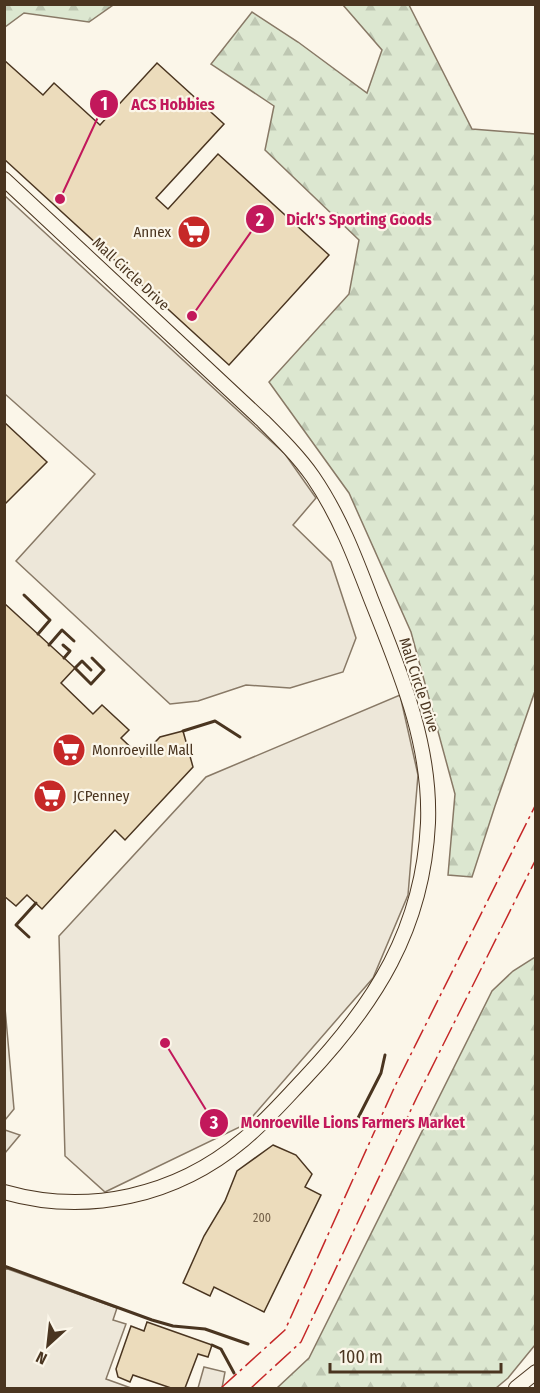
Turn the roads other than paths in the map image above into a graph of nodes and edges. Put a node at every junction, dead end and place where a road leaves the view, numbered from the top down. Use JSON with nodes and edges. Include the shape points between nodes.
{"nodes":[{"id":1,"x":4,"y":180,"type":"edge"},
{"id":2,"x":4,"y":1192,"type":"edge"},
{"id":3,"x":536,"y":1372,"type":"edge"},
{"id":4,"x":516,"y":1389,"type":"edge"}],
"edges":[{"from":1,"to":2,"type":"street","name":"Mall Circle Drive","via":[[259,417],[313,477],[344,531],[404,683],[423,752],[428,804],[422,873],[411,915],[387,971],[345,1033],[255,1130],[192,1175],[138,1195],[81,1203]]},
{"from":3,"to":4,"type":"street"}]}
